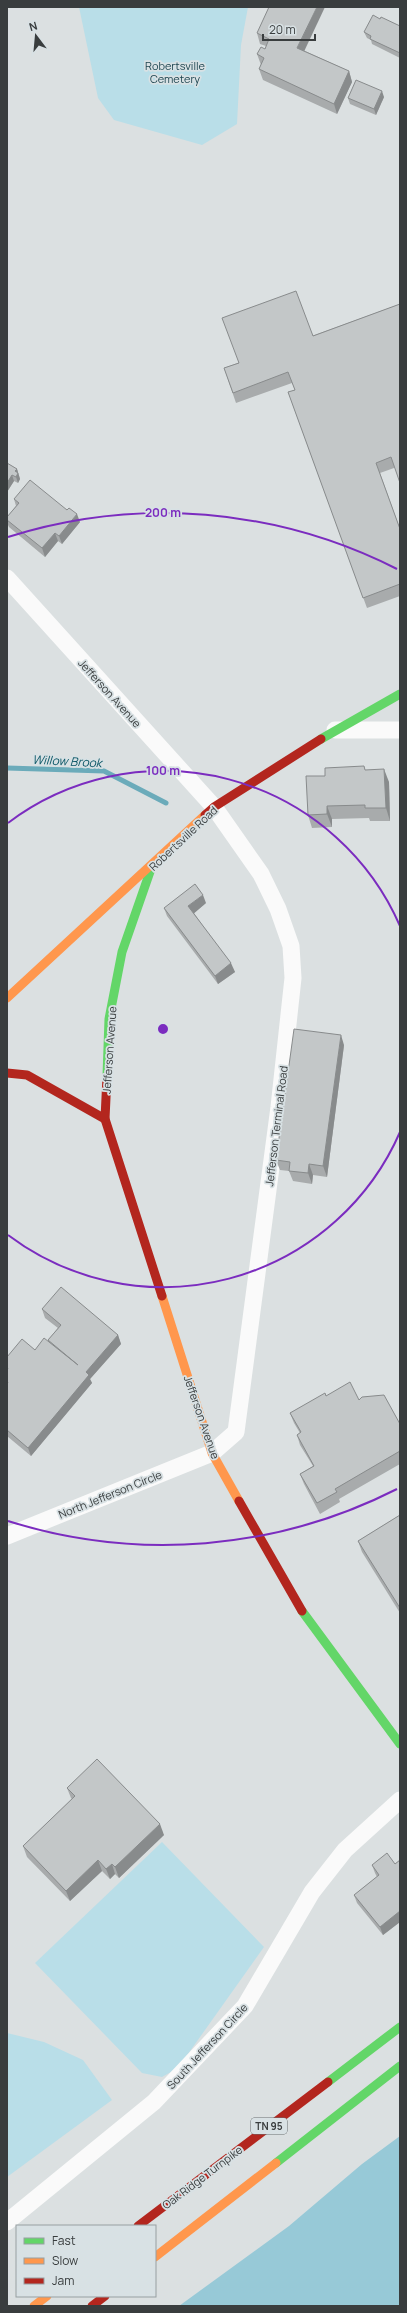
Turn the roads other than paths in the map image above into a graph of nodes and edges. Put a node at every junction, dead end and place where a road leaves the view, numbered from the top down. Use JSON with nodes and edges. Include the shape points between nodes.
{"nodes":[{"id":1,"x":7,"y":578,"type":"edge"},
{"id":2,"x":400,"y":694,"type":"edge"},
{"id":3,"x":335,"y":730,"type":"junction"},
{"id":4,"x":400,"y":730,"type":"edge"},
{"id":5,"x":214,"y":807,"type":"junction"},
{"id":6,"x":152,"y":866,"type":"junction"},
{"id":7,"x":7,"y":998,"type":"edge"},
{"id":8,"x":7,"y":1074,"type":"edge"},
{"id":9,"x":105,"y":1119,"type":"junction"},
{"id":10,"x":212,"y":1453,"type":"junction"},
{"id":11,"x":7,"y":1536,"type":"edge"},
{"id":12,"x":400,"y":1744,"type":"edge"},
{"id":13,"x":400,"y":1800,"type":"edge"},
{"id":14,"x":400,"y":2027,"type":"edge"},
{"id":15,"x":400,"y":2066,"type":"edge"},
{"id":16,"x":7,"y":2222,"type":"edge"},
{"id":17,"x":139,"y":2225,"type":"edge"},
{"id":18,"x":156,"y":2256,"type":"edge"},
{"id":19,"x":46,"y":2297,"type":"edge"},
{"id":20,"x":104,"y":2297,"type":"edge"},
{"id":21,"x":34,"y":2306,"type":"edge"},
{"id":22,"x":92,"y":2306,"type":"edge"}],
"edges":[{"from":1,"to":5,"type":"street","name":"Jefferson Avenue"},
{"from":2,"to":3,"type":"main road","name":"Robertsville Road"},
{"from":3,"to":4,"type":"street"},
{"from":3,"to":5,"type":"main road","name":"Robertsville Road"},
{"from":5,"to":6,"type":"main road","name":"Robertsville Road"},
{"from":5,"to":10,"type":"street","name":"Jefferson Terminal Road","via":[[261,874],[278,909],[291,946],[293,978],[279,1107],[236,1432]]},
{"from":6,"to":7,"type":"main road","name":"Robertsville Road"},
{"from":6,"to":9,"type":"main road","name":"Jefferson Avenue","via":[[122,952],[109,1019]]},
{"from":8,"to":9,"type":"main road","via":[[26,1075]]},
{"from":9,"to":10,"type":"main road","name":"Jefferson Avenue"},
{"from":10,"to":11,"type":"street","name":"North Jefferson Circle"},
{"from":10,"to":12,"type":"main road","name":"Jefferson Avenue","via":[[299,1607]]},
{"from":13,"to":16,"type":"street","name":"South Jefferson Circle","via":[[345,1850],[312,1892],[245,2006],[154,2102]]},
{"from":14,"to":17,"type":"main road","name":"Oak Ridge Turnpike","number":"TN 95"},
{"from":15,"to":18,"type":"main road","number":"TN 95"},
{"from":19,"to":21,"type":"main road"},
{"from":20,"to":22,"type":"main road"}]}
